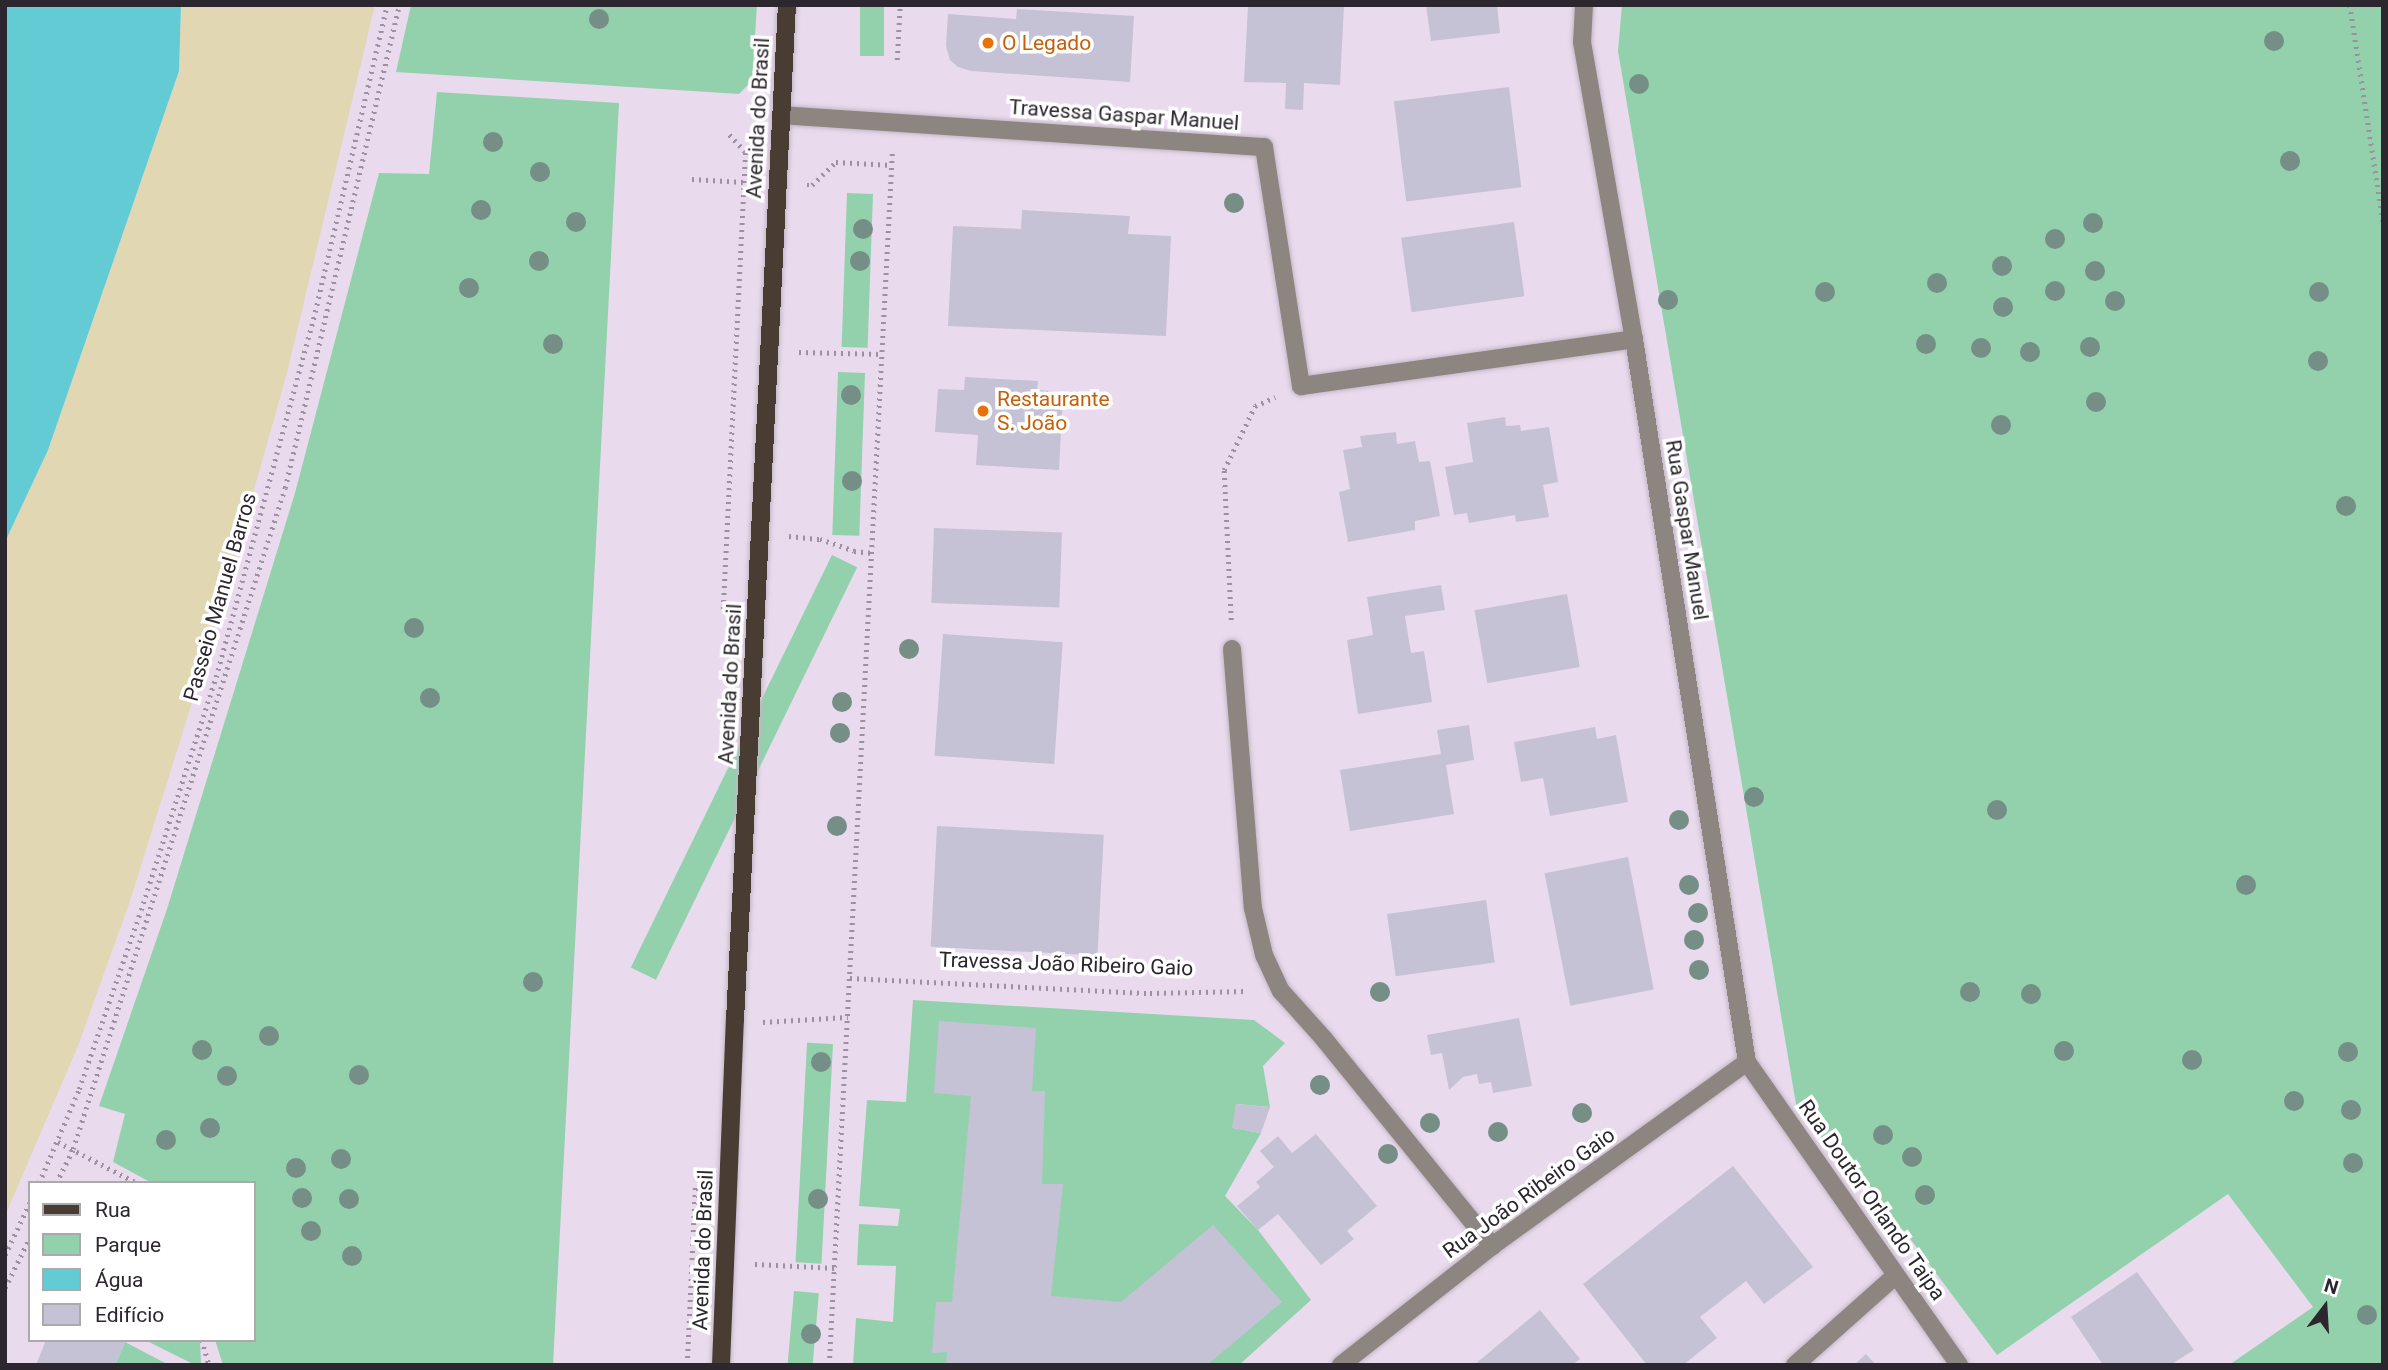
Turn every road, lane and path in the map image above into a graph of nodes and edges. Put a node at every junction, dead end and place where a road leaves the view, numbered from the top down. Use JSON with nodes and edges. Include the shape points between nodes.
{"nodes":[{"id":1,"x":387,"y":5,"type":"edge"},
{"id":2,"x":399,"y":5,"type":"edge"},
{"id":3,"x":786,"y":5,"type":"edge"},
{"id":4,"x":900,"y":5,"type":"edge"},
{"id":5,"x":1584,"y":5,"type":"edge"},
{"id":6,"x":2350,"y":5,"type":"edge"},
{"id":7,"x":897,"y":60,"type":"dead end"},
{"id":8,"x":781,"y":115,"type":"junction"},
{"id":9,"x":728,"y":134,"type":"dead end"},
{"id":10,"x":893,"y":145,"type":"dead end"},
{"id":11,"x":892,"y":165,"type":"junction"},
{"id":12,"x":692,"y":178,"type":"dead end"},
{"id":13,"x":796,"y":184,"type":"dead end"},
{"id":14,"x":2383,"y":221,"type":"edge"},
{"id":15,"x":1634,"y":339,"type":"junction"},
{"id":16,"x":771,"y":351,"type":"junction"},
{"id":17,"x":883,"y":354,"type":"junction"},
{"id":18,"x":1301,"y":386,"type":"junction"},
{"id":19,"x":761,"y":533,"type":"junction"},
{"id":20,"x":873,"y":553,"type":"junction"},
{"id":21,"x":1232,"y":649,"type":"joint"},
{"id":22,"x":850,"y":978,"type":"junction"},
{"id":23,"x":1281,"y":991,"type":"junction"},
{"id":24,"x":848,"y":1017,"type":"junction"},
{"id":25,"x":735,"y":1020,"type":"junction"},
{"id":26,"x":1747,"y":1062,"type":"junction"},
{"id":27,"x":58,"y":1142,"type":"junction"},
{"id":28,"x":72,"y":1149,"type":"junction"},
{"id":29,"x":40,"y":1181,"type":"edge"},
{"id":30,"x":57,"y":1181,"type":"edge"},
{"id":31,"x":133,"y":1181,"type":"edge"},
{"id":32,"x":28,"y":1206,"type":"edge"},
{"id":33,"x":28,"y":1241,"type":"edge"},
{"id":34,"x":1492,"y":1246,"type":"junction"},
{"id":35,"x":5,"y":1255,"type":"edge"},
{"id":36,"x":726,"y":1263,"type":"junction"},
{"id":37,"x":835,"y":1268,"type":"junction"},
{"id":38,"x":1896,"y":1275,"type":"junction"},
{"id":39,"x":5,"y":1288,"type":"edge"},
{"id":40,"x":203,"y":1342,"type":"edge"},
{"id":41,"x":209,"y":1365,"type":"edge"},
{"id":42,"x":721,"y":1365,"type":"edge"},
{"id":43,"x":829,"y":1365,"type":"edge"},
{"id":44,"x":1341,"y":1365,"type":"edge"},
{"id":45,"x":1795,"y":1365,"type":"edge"},
{"id":46,"x":1959,"y":1365,"type":"edge"}],
"edges":[{"from":1,"to":27,"type":"path","name":"Passeio Manuel Barros","via":[[316,312],[216,677],[141,910]]},
{"from":2,"to":28,"type":"path","via":[[285,488]]},
{"from":3,"to":8,"type":"main road","name":"Avenida do Brasil"},
{"from":4,"to":7,"type":"path"},
{"from":5,"to":15,"type":"street","name":"Rua Gaspar Manuel","via":[[1582,41]]},
{"from":6,"to":14,"type":"path"},
{"from":8,"to":16,"type":"main road","name":"Avenida do Brasil"},
{"from":8,"to":18,"type":"street","name":"Travessa Gaspar Manuel","via":[[1264,146]]},
{"from":9,"to":12,"type":"path","via":[[745,152],[743,182]]},
{"from":10,"to":11,"type":"path"},
{"from":11,"to":13,"type":"path","via":[[836,162],[812,185]]},
{"from":11,"to":17,"type":"path"},
{"from":15,"to":18,"type":"street"},
{"from":15,"to":26,"type":"street","name":"Rua Gaspar Manuel"},
{"from":16,"to":17,"type":"path"},
{"from":16,"to":19,"type":"main road","name":"Avenida do Brasil"},
{"from":17,"to":20,"type":"path"},
{"from":18,"to":21,"type":"path","via":[[1255,406],[1224,470]]},
{"from":19,"to":20,"type":"path","via":[[820,538]]},
{"from":19,"to":25,"type":"main road","name":"Avenida do Brasil"},
{"from":20,"to":22,"type":"path"},
{"from":21,"to":23,"type":"street","via":[[1253,908],[1264,955]]},
{"from":22,"to":23,"type":"path","name":"Travessa João Ribeiro Gaio","via":[[1150,993]]},
{"from":22,"to":24,"type":"path"},
{"from":23,"to":34,"type":"street"},
{"from":24,"to":25,"type":"path","via":[[783,1023]]},
{"from":24,"to":37,"type":"path"},
{"from":25,"to":36,"type":"main road","name":"Avenida do Brasil"},
{"from":26,"to":34,"type":"street","name":"Rua João Ribeiro Gaio"},
{"from":26,"to":38,"type":"street","name":"Rua Doutor Orlando Taipa"},
{"from":27,"to":28,"type":"path"},
{"from":27,"to":29,"type":"path","name":"Passeio Manuel Barros"},
{"from":28,"to":30,"type":"path"},
{"from":28,"to":31,"type":"path"},
{"from":32,"to":35,"type":"path"},
{"from":33,"to":39,"type":"path"},
{"from":34,"to":44,"type":"street","name":"Rua João Ribeiro Gaio"},
{"from":36,"to":37,"type":"path"},
{"from":36,"to":42,"type":"main road","name":"Avenida do Brasil"},
{"from":37,"to":43,"type":"path"},
{"from":38,"to":45,"type":"street"},
{"from":38,"to":46,"type":"street","name":"Rua Doutor Orlando Taipa"},
{"from":40,"to":41,"type":"path"}]}
